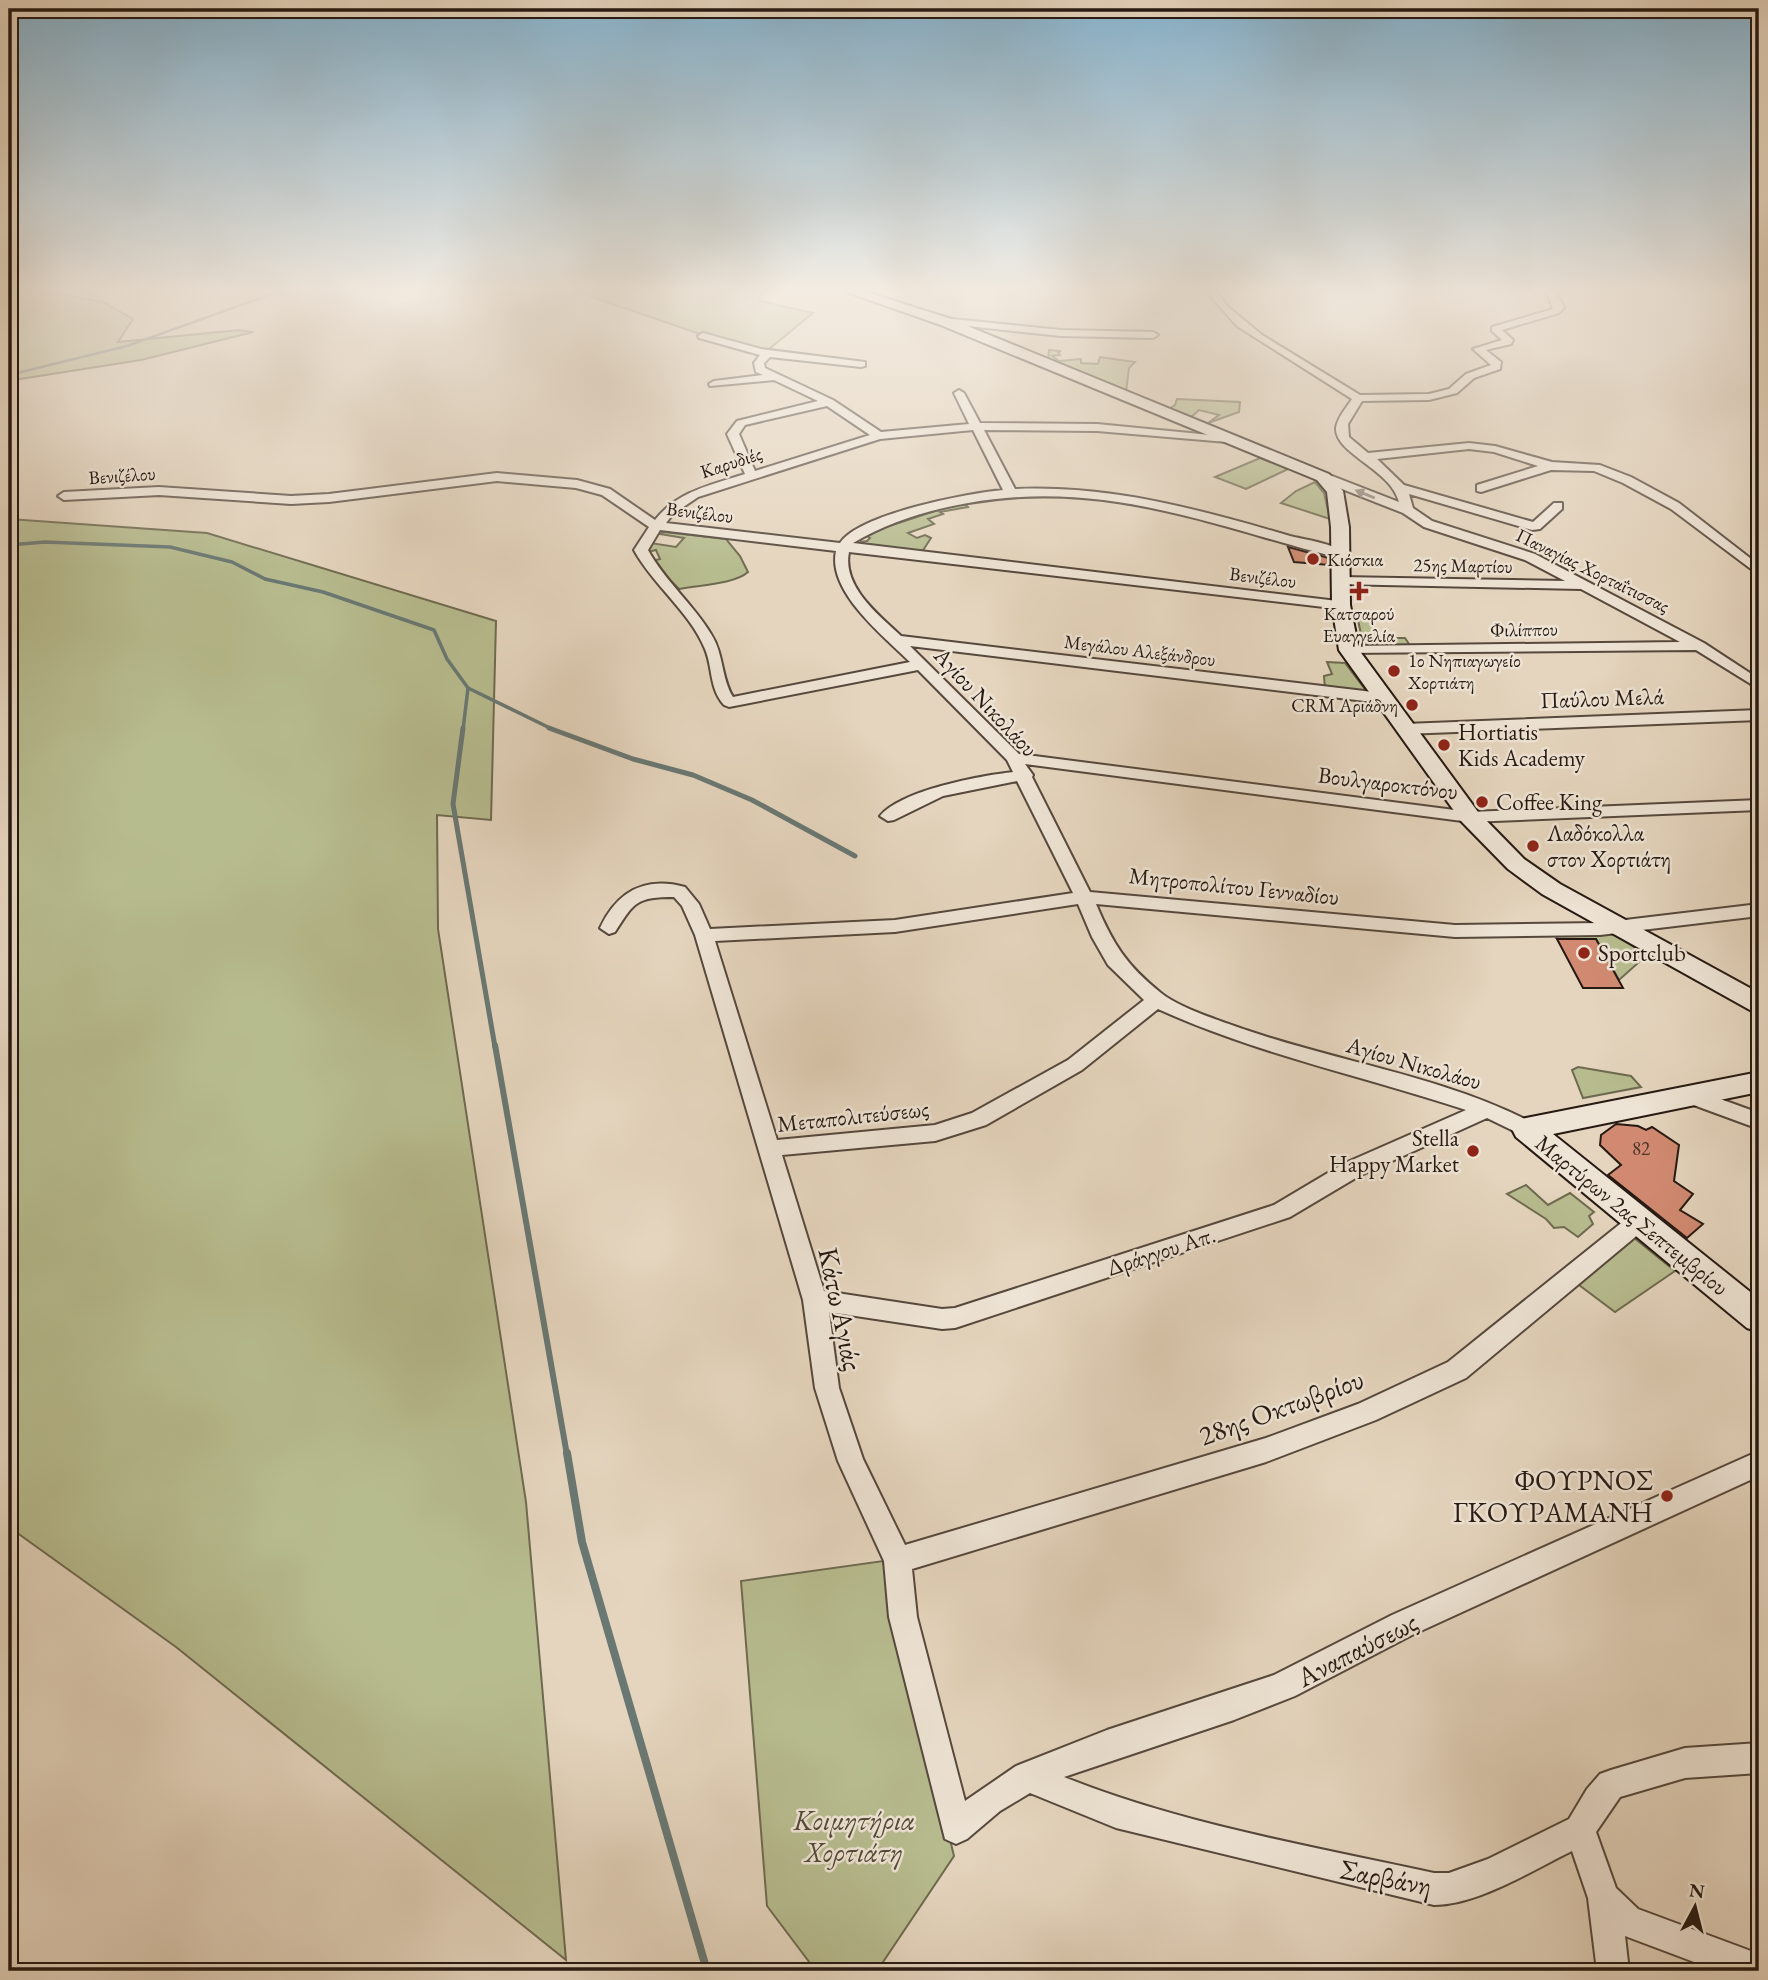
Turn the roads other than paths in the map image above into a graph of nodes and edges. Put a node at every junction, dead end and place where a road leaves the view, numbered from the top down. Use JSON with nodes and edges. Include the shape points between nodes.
{"nodes":[{"id":1,"x":719,"y":383,"type":"edge"},
{"id":2,"x":789,"y":383,"type":"edge"},
{"id":3,"x":1093,"y":383,"type":"edge"},
{"id":4,"x":1339,"y":383,"type":"edge"},
{"id":5,"x":1462,"y":383,"type":"edge"},
{"id":6,"x":714,"y":384,"type":"dead end"},
{"id":7,"x":960,"y":393,"type":"dead end"},
{"id":8,"x":1358,"y":398,"type":"junction"},
{"id":9,"x":829,"y":402,"type":"junction"},
{"id":10,"x":978,"y":426,"type":"junction"},
{"id":11,"x":879,"y":436,"type":"junction"},
{"id":12,"x":1227,"y":439,"type":"junction"},
{"id":13,"x":1367,"y":457,"type":"junction"},
{"id":14,"x":1551,"y":466,"type":"junction"},
{"id":15,"x":751,"y":475,"type":"junction"},
{"id":16,"x":1323,"y":477,"type":"junction"},
{"id":17,"x":1401,"y":488,"type":"junction"},
{"id":18,"x":1481,"y":488,"type":"dead end"},
{"id":19,"x":1010,"y":492,"type":"junction"},
{"id":20,"x":64,"y":496,"type":"dead end"},
{"id":21,"x":1558,"y":506,"type":"dead end"},
{"id":22,"x":1407,"y":510,"type":"junction"},
{"id":23,"x":656,"y":526,"type":"junction"},
{"id":24,"x":843,"y":548,"type":"junction"},
{"id":25,"x":1339,"y":554,"type":"junction"},
{"id":26,"x":1759,"y":571,"type":"edge"},
{"id":27,"x":1341,"y":580,"type":"junction"},
{"id":28,"x":1585,"y":585,"type":"junction"},
{"id":29,"x":1341,"y":605,"type":"junction"},
{"id":30,"x":894,"y":640,"type":"junction"},
{"id":31,"x":1699,"y":646,"type":"junction"},
{"id":32,"x":1349,"y":650,"type":"junction"},
{"id":33,"x":920,"y":665,"type":"junction"},
{"id":34,"x":1759,"y":685,"type":"edge"},
{"id":35,"x":1381,"y":698,"type":"junction"},
{"id":36,"x":1759,"y":715,"type":"edge"},
{"id":37,"x":1405,"y":729,"type":"junction"},
{"id":38,"x":1014,"y":758,"type":"junction"},
{"id":39,"x":1024,"y":775,"type":"junction"},
{"id":40,"x":1759,"y":805,"type":"edge"},
{"id":41,"x":888,"y":816,"type":"dead end"},
{"id":42,"x":1470,"y":817,"type":"junction"},
{"id":43,"x":1084,"y":897,"type":"junction"},
{"id":44,"x":1759,"y":910,"type":"edge"},
{"id":45,"x":609,"y":928,"type":"dead end"},
{"id":46,"x":1623,"y":928,"type":"junction"},
{"id":47,"x":704,"y":935,"type":"junction"},
{"id":48,"x":1156,"y":1000,"type":"junction"},
{"id":49,"x":1759,"y":1004,"type":"edge"},
{"id":50,"x":1759,"y":1082,"type":"edge"},
{"id":51,"x":1687,"y":1095,"type":"junction"},
{"id":52,"x":1488,"y":1109,"type":"junction"},
{"id":53,"x":1759,"y":1121,"type":"edge"},
{"id":54,"x":1526,"y":1129,"type":"junction"},
{"id":55,"x":768,"y":1149,"type":"junction"},
{"id":56,"x":1638,"y":1222,"type":"junction"},
{"id":57,"x":815,"y":1300,"type":"junction"},
{"id":58,"x":1759,"y":1318,"type":"edge"},
{"id":59,"x":1759,"y":1463,"type":"edge"},
{"id":60,"x":898,"y":1560,"type":"junction"},
{"id":61,"x":1759,"y":1758,"type":"edge"},
{"id":62,"x":1027,"y":1777,"type":"junction"},
{"id":63,"x":956,"y":1828,"type":"joint"},
{"id":64,"x":1580,"y":1830,"type":"junction"},
{"id":65,"x":1604,"y":1898,"type":"junction"},
{"id":66,"x":1759,"y":1970,"type":"edge"},
{"id":67,"x":1613,"y":1971,"type":"edge"}],
"edges":[{"from":1,"to":6,"type":"street"},
{"from":2,"to":9,"type":"street"},
{"from":3,"to":12,"type":"street"},
{"from":4,"to":8,"type":"street"},
{"from":5,"to":8,"type":"street","via":[[1453,391],[1429,397]]},
{"from":7,"to":10,"type":"street"},
{"from":8,"to":13,"type":"street","via":[[1342,427],[1350,448]]},
{"from":9,"to":11,"type":"street"},
{"from":9,"to":15,"type":"street","via":[[736,426],[733,434]]},
{"from":10,"to":11,"type":"street","name":"Καρυδιές"},
{"from":10,"to":12,"type":"street","name":"Καρυδιές","via":[[1047,424]]},
{"from":10,"to":19,"type":"street"},
{"from":11,"to":15,"type":"street","name":"Καρυδιές"},
{"from":12,"to":16,"type":"street"},
{"from":13,"to":14,"type":"street","via":[[1477,447]]},
{"from":13,"to":17,"type":"street"},
{"from":14,"to":18,"type":"street"},
{"from":14,"to":26,"type":"street","via":[[1596,468],[1627,480],[1675,506]]},
{"from":15,"to":23,"type":"street","name":"Καρυδιές","via":[[694,494]]},
{"from":22,"to":16,"type":"street","name":"Παναγίας Χορταΐτισσας","one_way":true},
{"from":16,"to":25,"type":"street","via":[[1335,491]]},
{"from":17,"to":21,"type":"street","via":[[1532,526]]},
{"from":17,"to":22,"type":"street"},
{"from":19,"to":24,"type":"street","via":[[904,515],[857,535]]},
{"from":19,"to":25,"type":"street","via":[[1132,497]]},
{"from":20,"to":23,"type":"street","name":"Βενιζέλου","via":[[159,491],[322,499],[497,477],[577,484],[606,492]]},
{"from":22,"to":28,"type":"street","name":"Παναγίας Χορταΐτισσας","via":[[1428,524],[1531,557]]},
{"from":23,"to":24,"type":"street","name":"Βενιζέλου"},
{"from":23,"to":33,"type":"street","name":"Καρυδιές","via":[[641,550],[654,574],[711,645],[723,695],[729,702]]},
{"from":24,"to":29,"type":"street","name":"Βενιζέλου"},
{"from":24,"to":30,"type":"street","name":"Αγίου Νικολάου","via":[[841,563],[849,586]]},
{"from":25,"to":27,"type":"street"},
{"from":27,"to":28,"type":"street","name":"25ης Μαρτίου"},
{"from":27,"to":29,"type":"street"},
{"from":28,"to":31,"type":"street","name":"Παναγίας Χορταΐτισσας"},
{"from":29,"to":32,"type":"street"},
{"from":30,"to":33,"type":"street","name":"Αγίου Νικολάου"},
{"from":30,"to":35,"type":"street","name":"Μεγάλου Αλεξάνδρου"},
{"from":31,"to":32,"type":"street","name":"Φιλίππου"},
{"from":31,"to":34,"type":"street","name":"Παναγίας Χορταΐτισσας"},
{"from":32,"to":35,"type":"street"},
{"from":33,"to":38,"type":"street","name":"Αγίου Νικολάου"},
{"from":35,"to":37,"type":"street"},
{"from":36,"to":37,"type":"street","name":"Παύλου Μελά"},
{"from":37,"to":42,"type":"street"},
{"from":38,"to":39,"type":"street","name":"Αγίου Νικολάου"},
{"from":38,"to":42,"type":"street","name":"Βουλγαροκτόνου"},
{"from":39,"to":41,"type":"street","via":[[971,781],[912,802]]},
{"from":39,"to":43,"type":"street","name":"Αγίου Νικολάου"},
{"from":40,"to":42,"type":"street","name":"Βουλγαροκτόνου"},
{"from":42,"to":46,"type":"street","via":[[1516,864]]},
{"from":43,"to":46,"type":"street","name":"Μητροπολίτου Γενναδίου","via":[[1426,930]]},
{"from":43,"to":47,"type":"street","name":"Μητροπολίτου Γενναδίου","via":[[895,926]]},
{"from":43,"to":48,"type":"street","name":"Αγίου Νικολάου","via":[[1115,961]]},
{"from":44,"to":46,"type":"street","name":"Μητροπολίτου Γενναδίου"},
{"from":45,"to":47,"type":"street","name":"Κάτω Αγιάς","via":[[618,908],[633,895],[679,891],[691,904]]},
{"from":46,"to":49,"type":"street"},
{"from":47,"to":55,"type":"street","name":"Κάτω Αγιάς"},
{"from":48,"to":52,"type":"street","name":"Αγίου Νικολάου","via":[[1217,1028],[1283,1050]]},
{"from":48,"to":55,"type":"street","name":"Μεταπολιτεύσεως","via":[[1075,1065],[979,1119],[934,1133]]},
{"from":50,"to":51,"type":"street","name":"Μαρτύρων 2ας Σεπτεμβρίου"},
{"from":51,"to":53,"type":"street"},
{"from":51,"to":54,"type":"street","name":"Μαρτύρων 2ας Σεπτεμβρίου"},
{"from":52,"to":54,"type":"street","name":"Αγίου Νικολάου"},
{"from":52,"to":57,"type":"street","name":"Δράγγου Απ.","via":[[1364,1164],[1282,1212],[955,1318]]},
{"from":54,"to":56,"type":"street","name":"Μαρτύρων 2ας Σεπτεμβρίου"},
{"from":55,"to":57,"type":"street","name":"Κάτω Αγιάς"},
{"from":56,"to":58,"type":"street","name":"Μαρτύρων 2ας Σεπτεμβρίου"},
{"from":56,"to":60,"type":"street","name":"28ης Οκτωβρίου","via":[[1457,1370],[1390,1401],[1266,1450]]},
{"from":57,"to":60,"type":"street","name":"Κάτω Αγιάς","via":[[827,1388],[851,1461]]},
{"from":59,"to":62,"type":"street","name":"Αναπαύσεως","via":[[1488,1585],[1277,1689]]},
{"from":60,"to":63,"type":"street","name":"Κάτω Αγιάς","via":[[904,1616]]},
{"from":61,"to":64,"type":"street","via":[[1685,1763],[1611,1785]]},
{"from":62,"to":63,"type":"street","name":"Αναπαύσεως","via":[[978,1807]]},
{"from":62,"to":64,"type":"street","name":"Σαρβάνη","via":[[1116,1813],[1434,1889],[1450,1889],[1494,1872]]},
{"from":64,"to":65,"type":"street"},
{"from":65,"to":66,"type":"street","via":[[1627,1922]]},
{"from":65,"to":67,"type":"street"}]}
